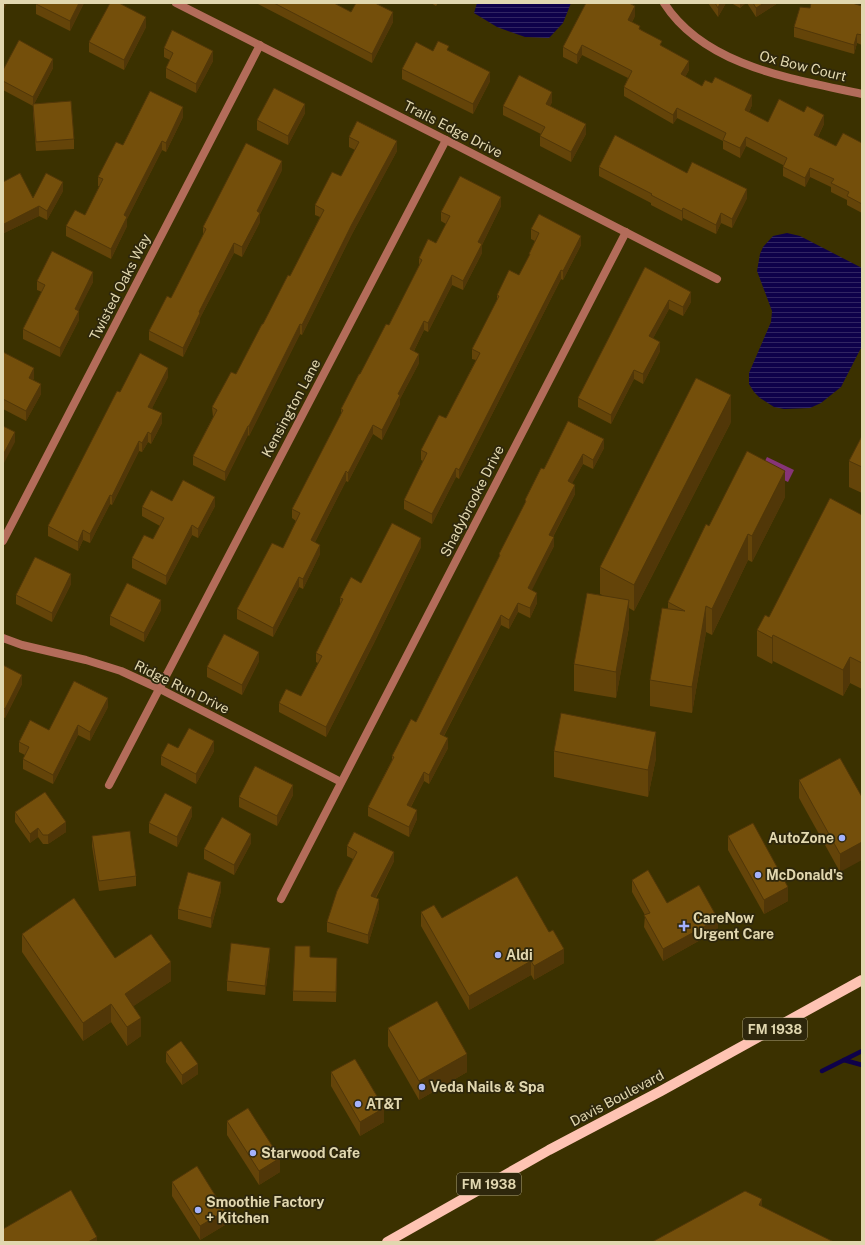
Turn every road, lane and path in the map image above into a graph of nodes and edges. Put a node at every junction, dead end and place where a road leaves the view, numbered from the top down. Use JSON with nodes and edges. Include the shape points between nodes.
{"nodes":[{"id":1,"x":176,"y":3,"type":"edge"},
{"id":2,"x":664,"y":3,"type":"edge"},
{"id":3,"x":260,"y":45,"type":"junction"},
{"id":4,"x":862,"y":94,"type":"edge"},
{"id":5,"x":446,"y":140,"type":"junction"},
{"id":6,"x":626,"y":232,"type":"junction"},
{"id":7,"x":717,"y":279,"type":"dead end"},
{"id":8,"x":3,"y":541,"type":"edge"},
{"id":9,"x":3,"y":638,"type":"edge"},
{"id":10,"x":160,"y":689,"type":"junction"},
{"id":11,"x":341,"y":782,"type":"junction"},
{"id":12,"x":109,"y":785,"type":"dead end"},
{"id":13,"x":281,"y":898,"type":"dead end"},
{"id":14,"x":862,"y":980,"type":"edge"},
{"id":15,"x":387,"y":1242,"type":"edge"}],
"edges":[{"from":1,"to":3,"type":"street","name":"Trails Edge Drive"},
{"from":2,"to":4,"type":"street","name":"Ox Bow Court","via":[[678,23],[697,39],[750,66]]},
{"from":3,"to":5,"type":"street","name":"Trails Edge Drive"},
{"from":3,"to":8,"type":"street","name":"Twisted Oaks Way"},
{"from":5,"to":6,"type":"street","name":"Trails Edge Drive"},
{"from":5,"to":10,"type":"street","name":"Kensington Lane"},
{"from":6,"to":7,"type":"street","name":"Trails Edge Drive"},
{"from":6,"to":11,"type":"street","name":"Shadybrooke Drive"},
{"from":9,"to":10,"type":"street","name":"Ridge Run Drive","via":[[121,671]]},
{"from":10,"to":11,"type":"street","name":"Ridge Run Drive"},
{"from":10,"to":12,"type":"street","name":"Kensington Lane"},
{"from":11,"to":13,"type":"street","name":"Shadybrooke Drive"},
{"from":14,"to":15,"type":"main road","name":"Davis Boulevard","number":"FM 1938","via":[[549,1150]]}]}
